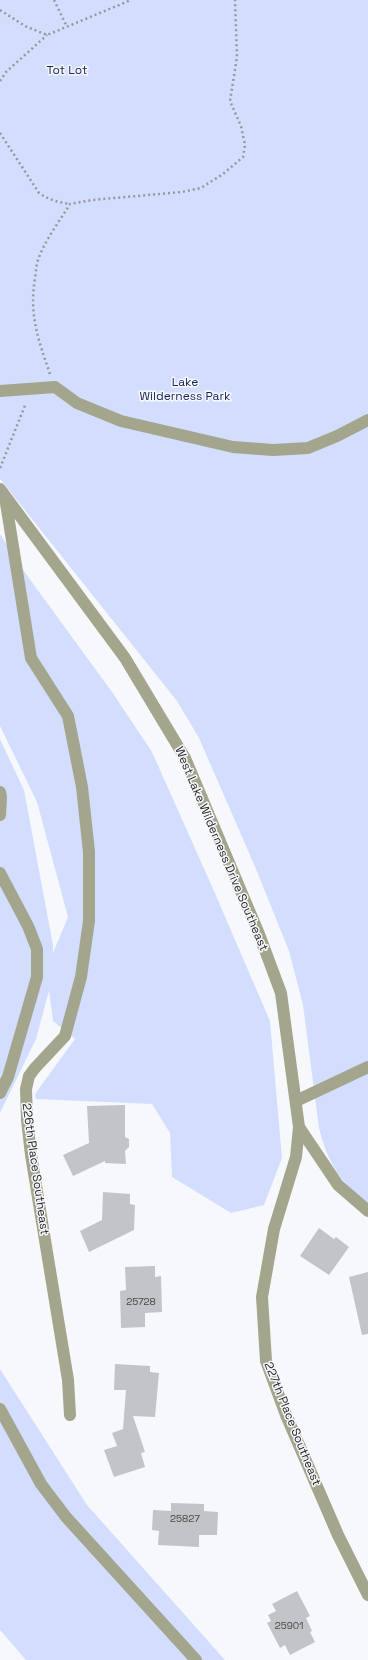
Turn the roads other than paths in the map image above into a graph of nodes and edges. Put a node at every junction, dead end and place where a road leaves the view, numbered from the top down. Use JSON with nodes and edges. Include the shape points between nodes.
{"nodes":[{"id":1,"x":0,"y":391,"type":"edge"},
{"id":2,"x":368,"y":420,"type":"edge"},
{"id":3,"x":3,"y":493,"type":"edge"},
{"id":4,"x":0,"y":792,"type":"edge"},
{"id":5,"x":0,"y":815,"type":"edge"},
{"id":6,"x":0,"y":873,"type":"edge"},
{"id":7,"x":368,"y":1067,"type":"edge"},
{"id":8,"x":0,"y":1093,"type":"edge"},
{"id":9,"x":296,"y":1101,"type":"junction"},
{"id":10,"x":299,"y":1127,"type":"junction"},
{"id":11,"x":368,"y":1211,"type":"edge"},
{"id":12,"x":0,"y":1409,"type":"edge"},
{"id":13,"x":70,"y":1415,"type":"dead end"},
{"id":14,"x":368,"y":1595,"type":"edge"},
{"id":15,"x":196,"y":1660,"type":"edge"}],
"edges":[{"from":1,"to":2,"type":"street","via":[[55,387],[77,403],[121,421],[233,447],[273,450],[308,448]]},
{"from":3,"to":9,"type":"street","name":"West Lake Wilderness Drive Southeast","via":[[125,658],[185,758],[281,993]]},
{"from":3,"to":13,"type":"street","name":"226th Place Southeast","via":[[31,658],[68,716],[82,787],[89,852],[88,921],[80,977],[65,1036],[35,1068],[29,1076],[26,1088],[31,1155],[68,1380]]},
{"from":4,"to":5,"type":"street"},
{"from":6,"to":8,"type":"street","via":[[37,949],[37,977],[8,1077]]},
{"from":7,"to":9,"type":"street"},
{"from":9,"to":10,"type":"street","name":"West Lake Wilderness Drive Southeast"},
{"from":10,"to":11,"type":"street","name":"West Lake Wilderness Drive Southeast","via":[[338,1185]]},
{"from":10,"to":14,"type":"street","name":"227th Place Southeast","via":[[296,1157],[274,1229],[262,1297],[266,1361],[286,1415],[338,1535]]},
{"from":12,"to":15,"type":"street","via":[[41,1484],[66,1517]]}]}
